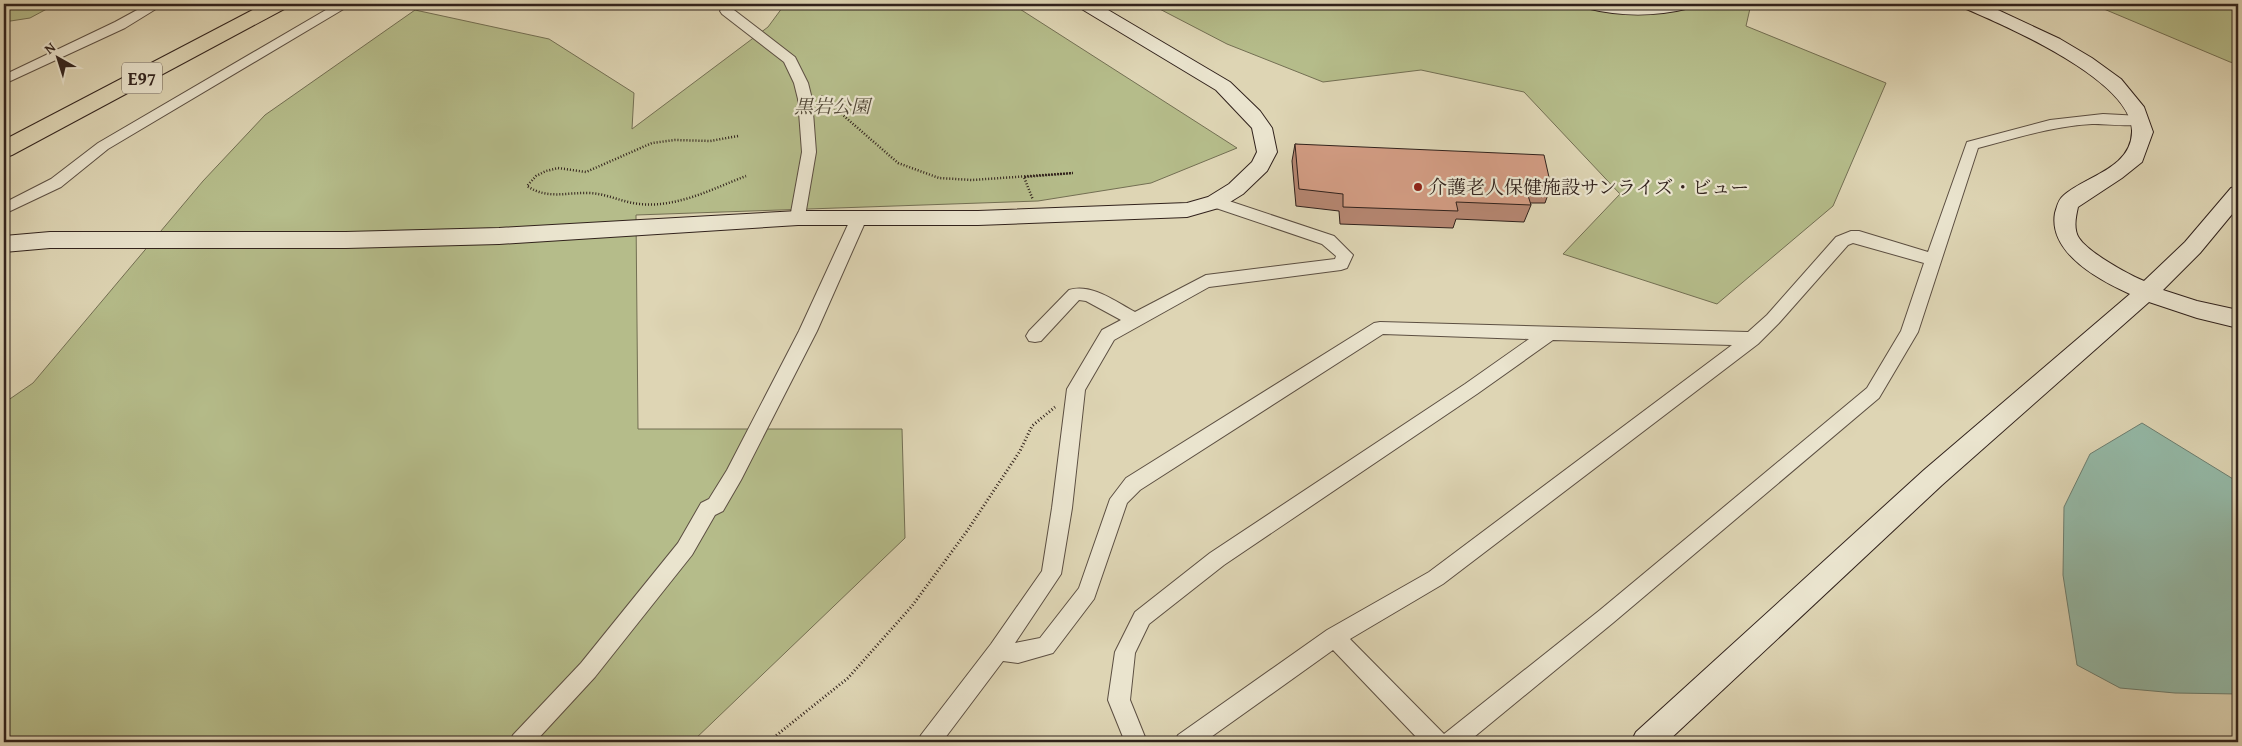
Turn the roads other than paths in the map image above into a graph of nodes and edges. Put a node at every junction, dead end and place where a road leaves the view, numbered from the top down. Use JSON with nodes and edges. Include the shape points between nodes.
{"nodes":[{"id":1,"x":157,"y":4,"type":"edge"},
{"id":2,"x":279,"y":4,"type":"edge"},
{"id":3,"x":345,"y":4,"type":"edge"},
{"id":4,"x":731,"y":4,"type":"edge"},
{"id":5,"x":1086,"y":4,"type":"edge"},
{"id":6,"x":1592,"y":4,"type":"edge"},
{"id":7,"x":1684,"y":4,"type":"edge"},
{"id":8,"x":1970,"y":4,"type":"edge"},
{"id":9,"x":4,"y":80,"type":"edge"},
{"id":10,"x":2141,"y":121,"type":"junction"},
{"id":11,"x":4,"y":150,"type":"edge"},
{"id":12,"x":2238,"y":193,"type":"edge"},
{"id":13,"x":1214,"y":202,"type":"junction"},
{"id":14,"x":4,"y":209,"type":"edge"},
{"id":15,"x":798,"y":218,"type":"junction"},
{"id":16,"x":859,"y":218,"type":"junction"},
{"id":17,"x":4,"y":244,"type":"edge"},
{"id":18,"x":1933,"y":260,"type":"junction"},
{"id":19,"x":2146,"y":291,"type":"junction"},
{"id":20,"x":2238,"y":319,"type":"edge"},
{"id":21,"x":1135,"y":320,"type":"junction"},
{"id":22,"x":1551,"y":332,"type":"junction"},
{"id":23,"x":1035,"y":336,"type":"dead end"},
{"id":24,"x":1752,"y":339,"type":"junction"},
{"id":25,"x":1334,"y":637,"type":"junction"},
{"id":26,"x":998,"y":651,"type":"junction"},
{"id":27,"x":521,"y":742,"type":"edge"},
{"id":28,"x":929,"y":742,"type":"edge"},
{"id":29,"x":1136,"y":742,"type":"edge"},
{"id":30,"x":1186,"y":742,"type":"edge"},
{"id":31,"x":1436,"y":742,"type":"edge"},
{"id":32,"x":1451,"y":742,"type":"edge"},
{"id":33,"x":1646,"y":742,"type":"edge"}],
"edges":[{"from":1,"to":9,"type":"street"},
{"from":2,"to":11,"type":"highway","number":"E97"},
{"from":3,"to":14,"type":"street","via":[[103,146],[56,183]]},
{"from":4,"to":15,"type":"street","via":[[727,11],[790,60],[805,99],[809,152]]},
{"from":5,"to":13,"type":"street","via":[[1223,86],[1262,128],[1267,152],[1260,166],[1236,189]]},
{"from":6,"to":7,"type":"street","via":[[1638,10]]},
{"from":8,"to":10,"type":"street","via":[[2026,28],[2091,64],[2130,100]]},
{"from":10,"to":18,"type":"street","via":[[2075,121],[1972,145]]},
{"from":10,"to":19,"type":"street","via":[[2142,139],[2135,158],[2069,202],[2064,221],[2069,241],[2094,265]]},
{"from":12,"to":19,"type":"street","via":[[2219,220]]},
{"from":13,"to":16,"type":"street","via":[[1188,210]]},
{"from":13,"to":21,"type":"street","via":[[1328,240],[1345,255],[1341,264],[1206,281]]},
{"from":15,"to":16,"type":"street"},
{"from":15,"to":17,"type":"street","via":[[499,236],[336,240],[50,240]]},
{"from":16,"to":27,"type":"street","via":[[808,331],[716,505],[708,509],[685,548],[588,670]]},
{"from":18,"to":24,"type":"street","via":[[1851,237],[1842,241]]},
{"from":18,"to":32,"type":"street","via":[[1909,332],[1873,393]]},
{"from":19,"to":20,"type":"street","via":[[2179,304]]},
{"from":19,"to":33,"type":"street","via":[[2029,391]]},
{"from":21,"to":23,"type":"street","via":[[1090,295],[1075,294]]},
{"from":21,"to":26,"type":"street","via":[[1108,334],[1076,389],[1051,574]]},
{"from":22,"to":24,"type":"street"},
{"from":22,"to":26,"type":"street","via":[[1380,328],[1133,484],[1119,499],[1087,593],[1046,646],[1018,653]]},
{"from":22,"to":29,"type":"street","via":[[1217,559],[1142,618],[1125,652],[1119,700]]},
{"from":24,"to":25,"type":"street","via":[[1436,578]]},
{"from":25,"to":30,"type":"street"},
{"from":25,"to":31,"type":"street"},
{"from":26,"to":28,"type":"street"}]}
